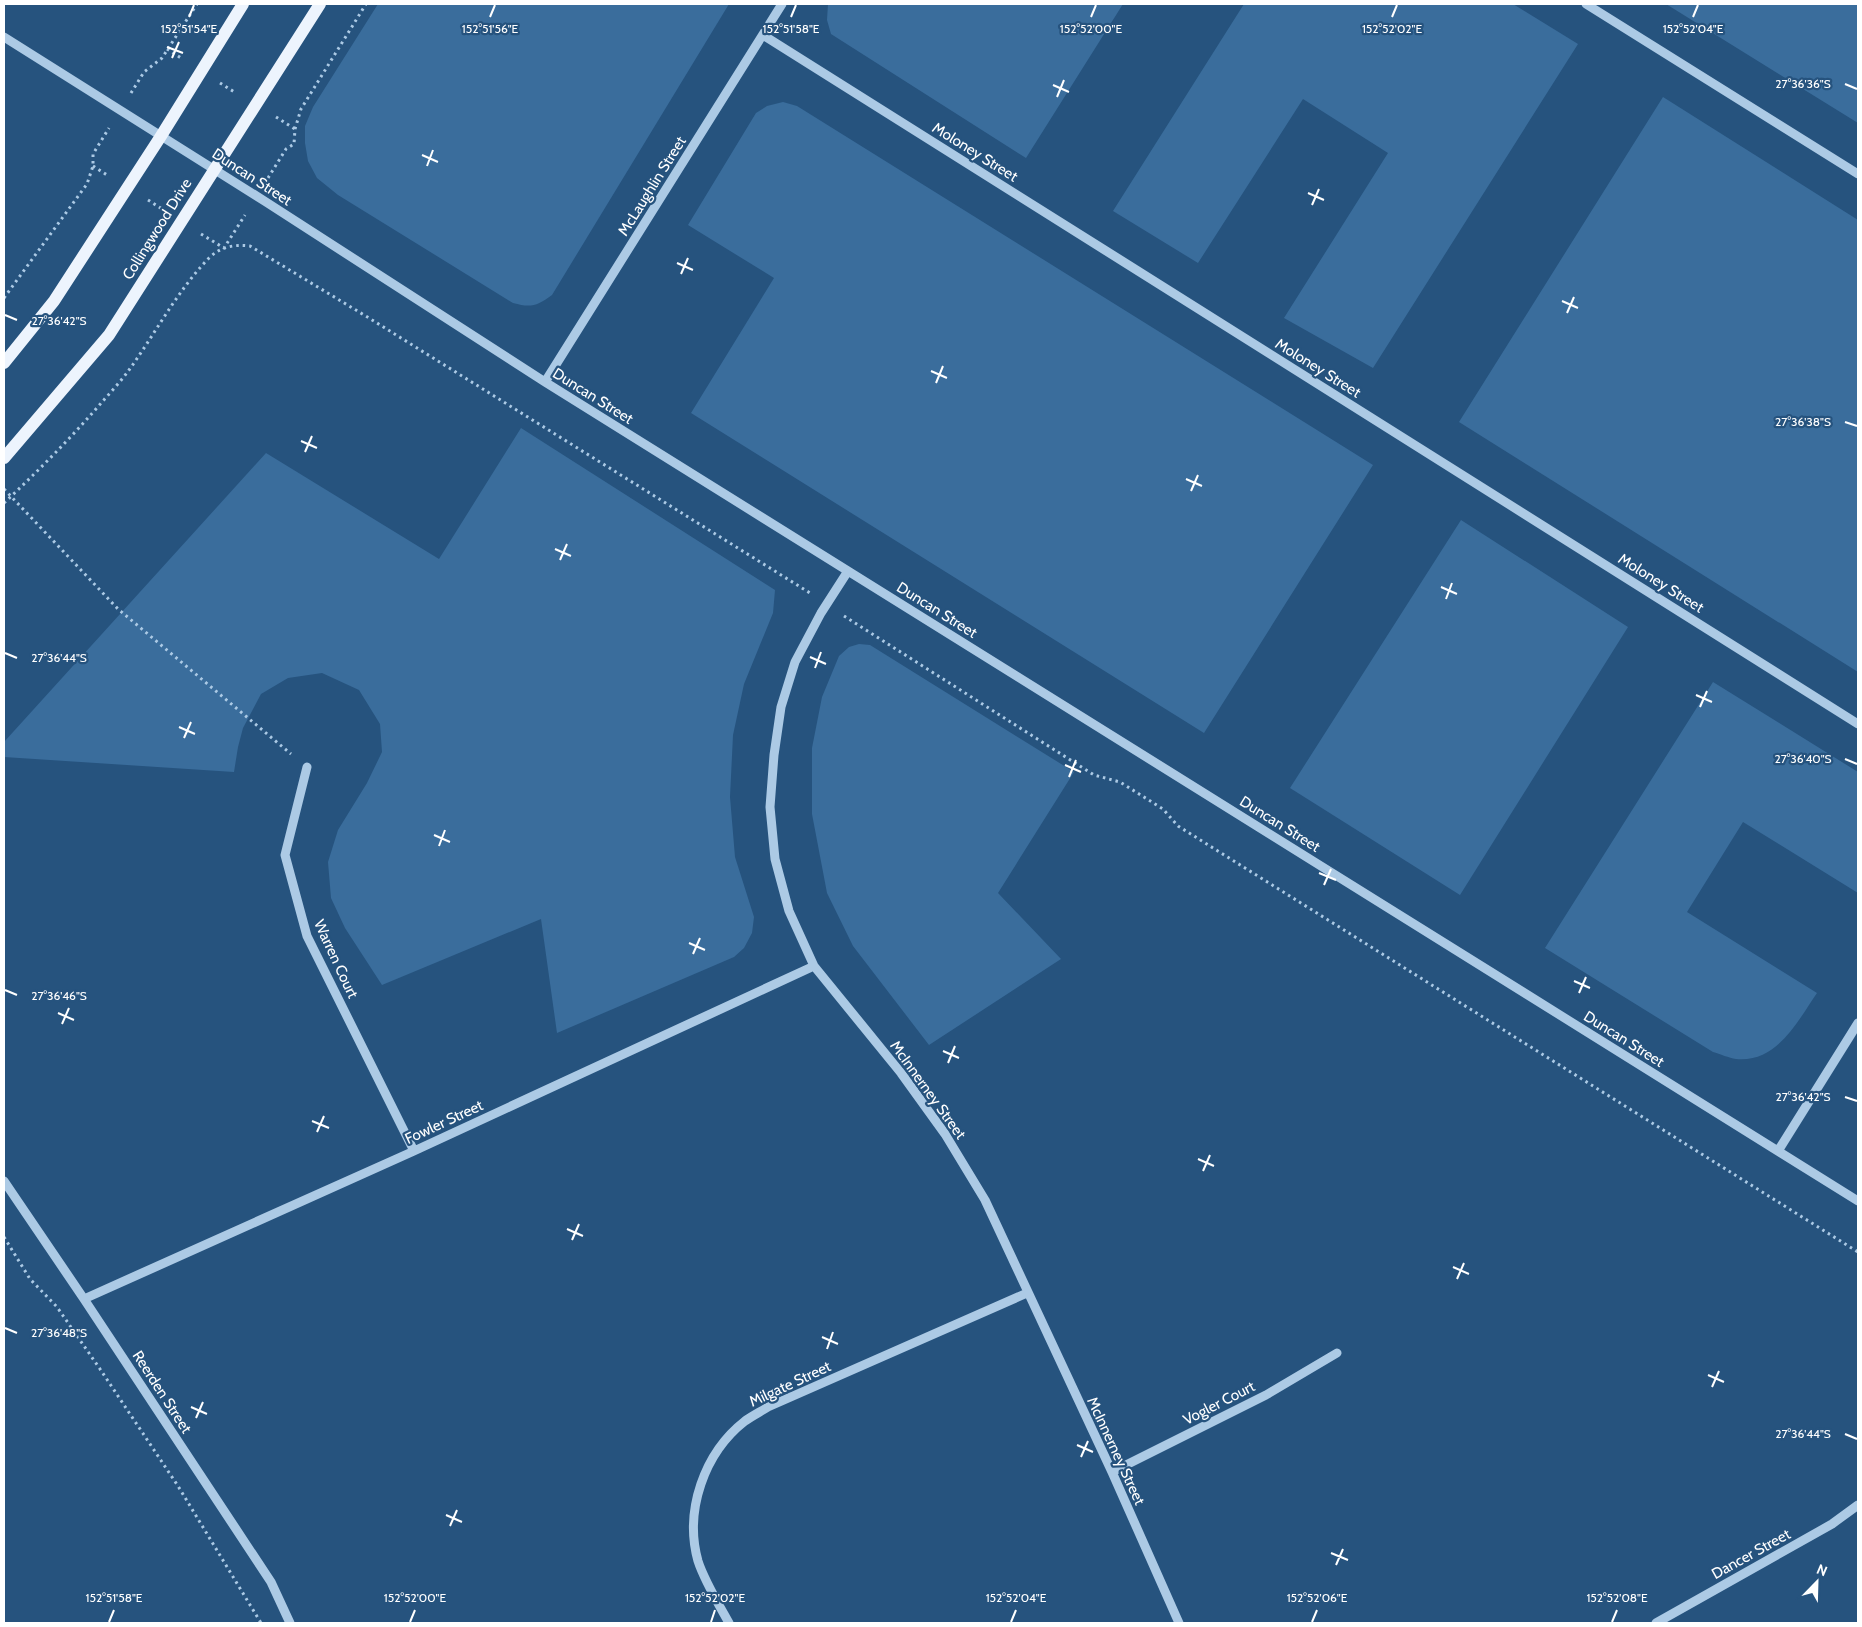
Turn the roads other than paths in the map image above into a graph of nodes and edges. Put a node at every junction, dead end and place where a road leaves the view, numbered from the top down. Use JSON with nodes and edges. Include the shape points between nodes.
{"nodes":[{"id":1,"x":243,"y":4,"type":"edge"},
{"id":2,"x":320,"y":4,"type":"edge"},
{"id":3,"x":782,"y":4,"type":"edge"},
{"id":4,"x":1586,"y":4,"type":"edge"},
{"id":5,"x":763,"y":35,"type":"junction"},
{"id":6,"x":4,"y":37,"type":"edge"},
{"id":7,"x":161,"y":136,"type":"junction"},
{"id":8,"x":214,"y":169,"type":"junction"},
{"id":9,"x":1858,"y":174,"type":"edge"},
{"id":10,"x":4,"y":362,"type":"edge"},
{"id":11,"x":545,"y":382,"type":"junction"},
{"id":12,"x":4,"y":458,"type":"edge"},
{"id":13,"x":848,"y":570,"type":"junction"},
{"id":14,"x":1858,"y":724,"type":"edge"},
{"id":15,"x":307,"y":767,"type":"road end"},
{"id":16,"x":814,"y":966,"type":"junction"},
{"id":17,"x":1858,"y":1022,"type":"edge"},
{"id":18,"x":414,"y":1151,"type":"junction"},
{"id":19,"x":1778,"y":1151,"type":"junction"},
{"id":20,"x":4,"y":1181,"type":"edge"},
{"id":21,"x":1858,"y":1201,"type":"edge"},
{"id":22,"x":1027,"y":1293,"type":"junction"},
{"id":23,"x":84,"y":1299,"type":"junction"},
{"id":24,"x":1337,"y":1353,"type":"dead end"},
{"id":25,"x":1112,"y":1472,"type":"junction"},
{"id":26,"x":1858,"y":1505,"type":"edge"},
{"id":27,"x":290,"y":1623,"type":"edge"},
{"id":28,"x":728,"y":1623,"type":"edge"},
{"id":29,"x":1179,"y":1623,"type":"edge"},
{"id":30,"x":1656,"y":1623,"type":"edge"}],
"edges":[{"from":1,"to":7,"type":"main road"},
{"from":2,"to":8,"type":"main road","name":"Collingwood Drive"},
{"from":3,"to":5,"type":"street","name":"McLaughlin Street"},
{"from":4,"to":9,"type":"street"},
{"from":5,"to":11,"type":"street","name":"McLaughlin Street"},
{"from":5,"to":14,"type":"street","name":"Moloney Street"},
{"from":6,"to":7,"type":"street","name":"Duncan Street"},
{"from":7,"to":8,"type":"street","name":"Duncan Street"},
{"from":7,"to":10,"type":"main road","via":[[54,301]]},
{"from":8,"to":11,"type":"street","name":"Duncan Street"},
{"from":8,"to":12,"type":"main road","name":"Collingwood Drive","via":[[110,335]]},
{"from":11,"to":13,"type":"street","name":"Duncan Street"},
{"from":13,"to":16,"type":"street","name":"McInnerney Street","via":[[795,662],[781,708],[774,755],[770,807],[776,859],[789,911]]},
{"from":13,"to":19,"type":"street","name":"Duncan Street"},
{"from":15,"to":18,"type":"street","name":"Warren Court","via":[[285,855],[307,936]]},
{"from":16,"to":18,"type":"street","name":"Fowler Street"},
{"from":16,"to":22,"type":"street","name":"McInnerney Street","via":[[901,1073],[945,1134],[985,1200]]},
{"from":17,"to":19,"type":"street"},
{"from":18,"to":23,"type":"street","name":"Fowler Street"},
{"from":19,"to":21,"type":"street","name":"Duncan Street"},
{"from":20,"to":23,"type":"street","name":"Reerden Street"},
{"from":22,"to":25,"type":"street","name":"McInnerney Street"},
{"from":22,"to":28,"type":"street","name":"Milgate Street","via":[[768,1407],[746,1420],[730,1435],[715,1454],[705,1475],[696,1497],[693,1518],[699,1563]]},
{"from":23,"to":27,"type":"street","name":"Reerden Street","via":[[271,1582]]},
{"from":24,"to":25,"type":"street","name":"Vogler Court","via":[[1266,1395]]},
{"from":25,"to":29,"type":"street","name":"McInnerney Street"},
{"from":26,"to":30,"type":"street","name":"Dancer Street","via":[[1832,1524]]}]}
